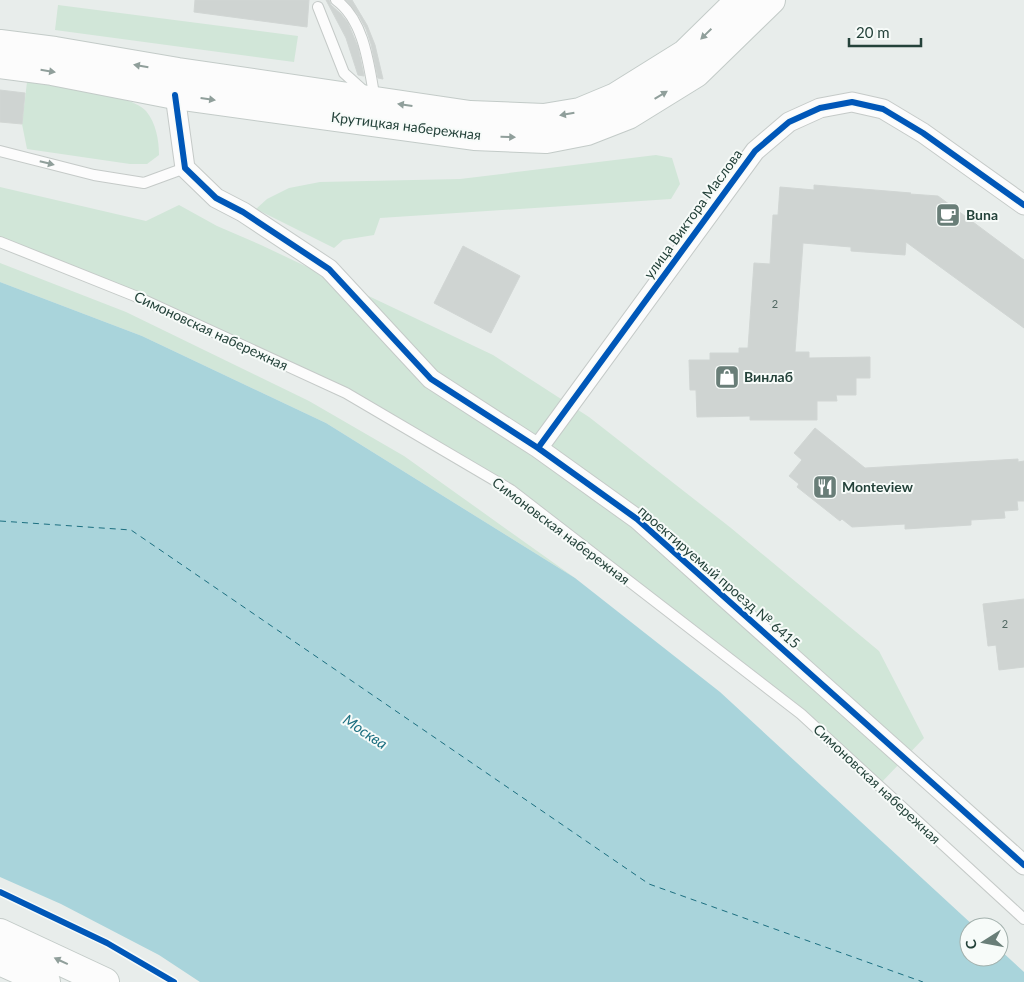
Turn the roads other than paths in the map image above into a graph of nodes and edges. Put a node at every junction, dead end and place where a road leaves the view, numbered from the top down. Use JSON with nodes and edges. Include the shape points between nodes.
{"nodes":[{"id":1,"x":336,"y":0,"type":"edge"},
{"id":2,"x":740,"y":0,"type":"edge"},
{"id":3,"x":770,"y":0,"type":"edge"},
{"id":4,"x":318,"y":7,"type":"dead end"},
{"id":5,"x":0,"y":44,"type":"edge"},
{"id":6,"x":0,"y":64,"type":"edge"},
{"id":7,"x":176,"y":83,"type":"junction"},
{"id":8,"x":373,"y":89,"type":"junction"},
{"id":9,"x":0,"y":151,"type":"edge"},
{"id":10,"x":185,"y":168,"type":"junction"},
{"id":11,"x":1024,"y":205,"type":"edge"},
{"id":12,"x":0,"y":242,"type":"edge"},
{"id":13,"x":538,"y":448,"type":"junction"},
{"id":14,"x":1024,"y":865,"type":"edge"},
{"id":15,"x":1024,"y":919,"type":"edge"},
{"id":16,"x":0,"y":932,"type":"edge"},
{"id":17,"x":0,"y":961,"type":"edge"},
{"id":18,"x":46,"y":982,"type":"edge"},
{"id":19,"x":105,"y":982,"type":"edge"}],
"edges":[{"from":1,"to":8,"type":"lane","via":[[352,18],[362,40]]},
{"from":2,"to":8,"type":"main road","name":"Крутицкая набережная","one_way":true,"via":[[685,54],[616,97],[580,112],[544,118],[470,115]]},
{"from":7,"to":3,"type":"main road","name":"Крутицкая набережная","one_way":true,"via":[[474,136],[546,139],[587,131],[628,114],[696,74]]},
{"from":4,"to":8,"type":"lane","via":[[344,73],[352,82]]},
{"from":7,"to":5,"type":"main road","name":"Крутицкая набережная","one_way":true,"via":[[55,51]]},
{"from":6,"to":7,"type":"main road","name":"Крутицкая набережная","one_way":true},
{"from":7,"to":8,"type":"main road","name":"Крутицкая набережная"},
{"from":7,"to":10,"type":"street"},
{"from":9,"to":10,"type":"lane","one_way":true,"via":[[94,175],[144,183]]},
{"from":10,"to":13,"type":"street","name":"проектируемый проезд № 6415","via":[[216,198],[243,212],[329,269],[431,379]]},
{"from":11,"to":13,"type":"street","name":"улица Виктора Маслова","via":[[923,133],[883,109],[852,102],[820,108],[789,122],[755,151]]},
{"from":12,"to":15,"type":"lane","name":"Симоновская набережная","via":[[135,296],[346,393],[511,490],[801,714]]},
{"from":13,"to":14,"type":"street","name":"проектируемый проезд № 6415","via":[[637,520]]},
{"from":19,"to":16,"type":"main road","one_way":true},
{"from":17,"to":18,"type":"main road"}]}
